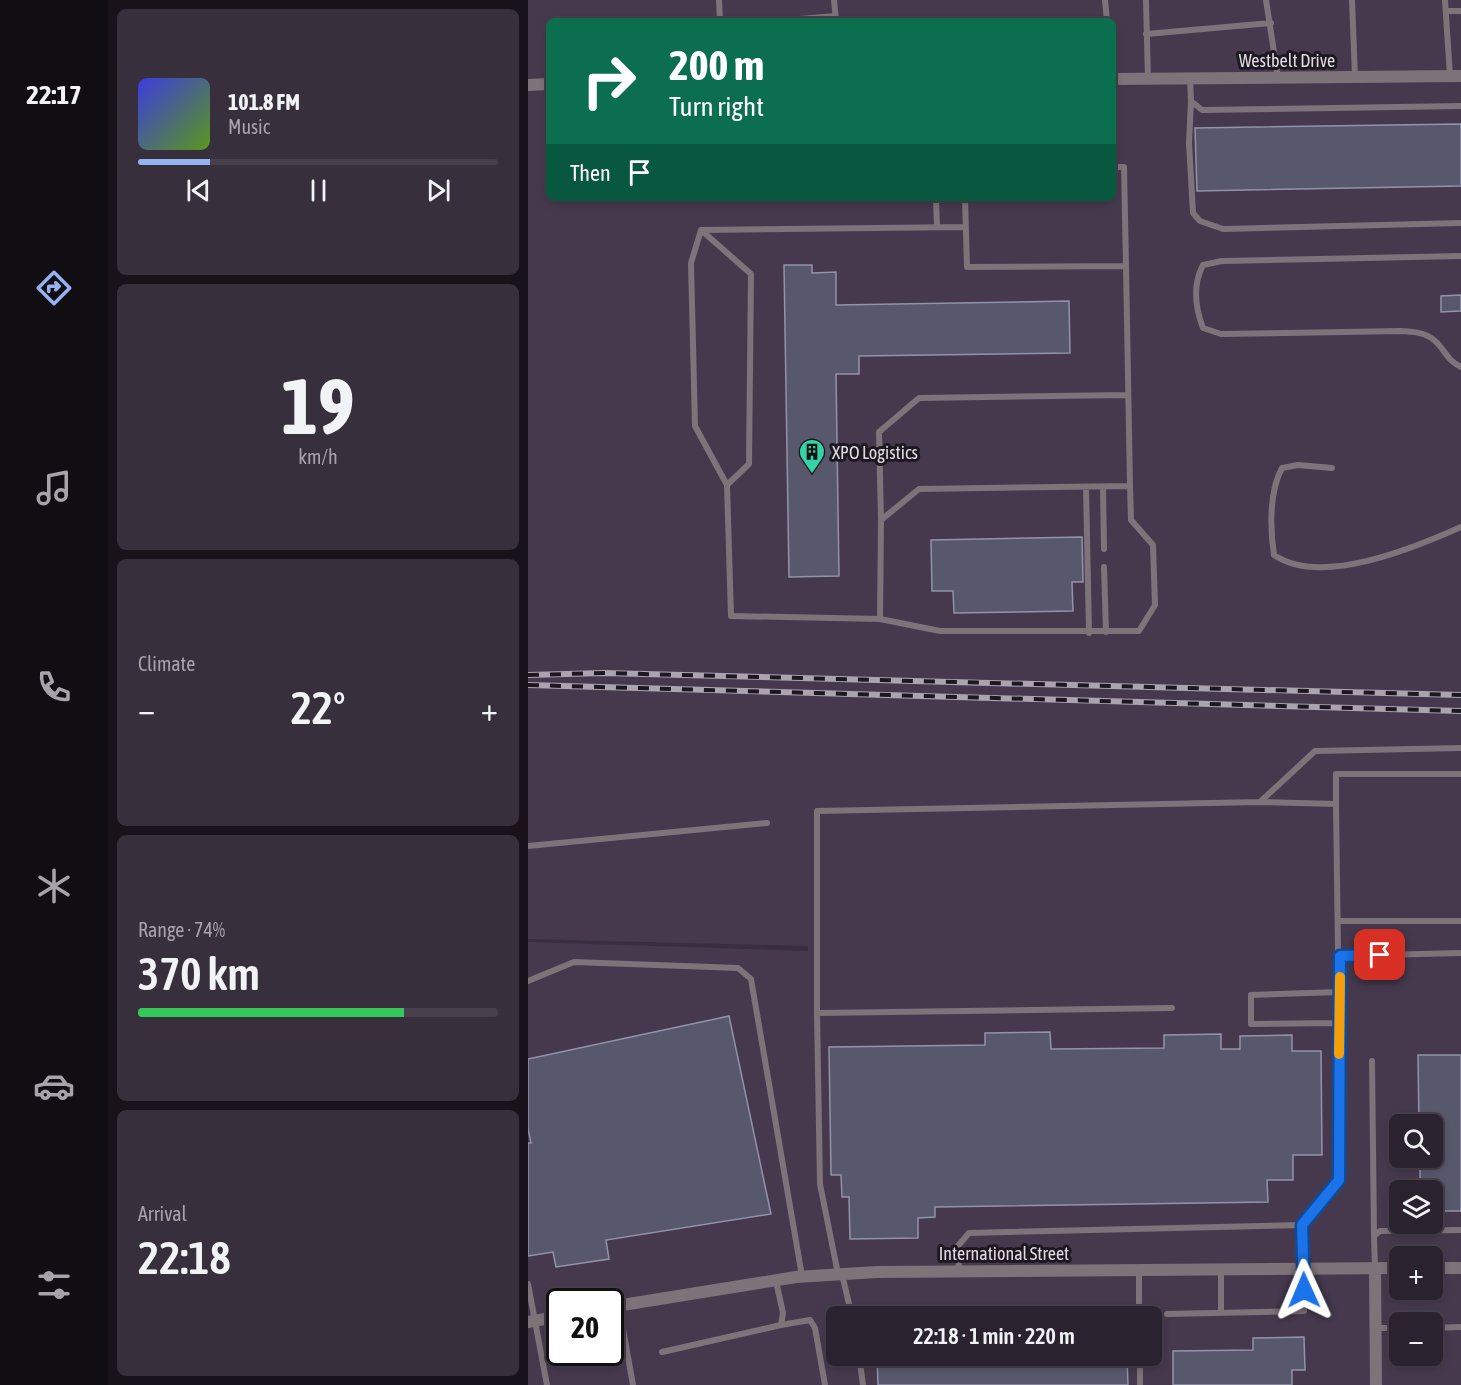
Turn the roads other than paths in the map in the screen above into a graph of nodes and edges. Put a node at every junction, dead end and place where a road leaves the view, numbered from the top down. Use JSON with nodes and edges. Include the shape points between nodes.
{"nodes":[{"id":1,"x":719,"y":0,"type":"edge"},
{"id":2,"x":834,"y":0,"type":"edge"},
{"id":3,"x":1105,"y":0,"type":"edge"},
{"id":4,"x":1146,"y":0,"type":"edge"},
{"id":5,"x":1266,"y":0,"type":"edge"},
{"id":6,"x":1352,"y":0,"type":"edge"},
{"id":7,"x":1445,"y":0,"type":"edge"},
{"id":8,"x":1446,"y":11,"type":"junction"},
{"id":9,"x":1461,"y":11,"type":"edge"},
{"id":10,"x":720,"y":18,"type":"edge"},
{"id":11,"x":836,"y":18,"type":"edge"},
{"id":12,"x":1107,"y":18,"type":"edge"},
{"id":13,"x":1271,"y":23,"type":"junction"},
{"id":14,"x":1146,"y":34,"type":"junction"},
{"id":15,"x":1456,"y":76,"type":"edge"},
{"id":16,"x":1278,"y":78,"type":"junction"},
{"id":17,"x":1354,"y":78,"type":"junction"},
{"id":18,"x":1116,"y":79,"type":"edge"},
{"id":19,"x":1148,"y":79,"type":"junction"},
{"id":20,"x":1190,"y":79,"type":"junction"},
{"id":21,"x":528,"y":84,"type":"edge"},
{"id":22,"x":546,"y":84,"type":"edge"},
{"id":23,"x":1191,"y":101,"type":"junction"},
{"id":24,"x":1461,"y":106,"type":"edge"},
{"id":25,"x":1116,"y":167,"type":"edge"},
{"id":26,"x":936,"y":201,"type":"edge"},
{"id":27,"x":965,"y":201,"type":"edge"},
{"id":28,"x":1461,"y":223,"type":"edge"},
{"id":29,"x":937,"y":227,"type":"junction"},
{"id":30,"x":966,"y":227,"type":"junction"},
{"id":31,"x":701,"y":230,"type":"junction"},
{"id":32,"x":1461,"y":256,"type":"edge"},
{"id":33,"x":1126,"y":266,"type":"junction"},
{"id":34,"x":1461,"y":367,"type":"edge"},
{"id":35,"x":1128,"y":395,"type":"junction"},
{"id":36,"x":1332,"y":468,"type":"dead end"},
{"id":37,"x":727,"y":485,"type":"junction"},
{"id":38,"x":1130,"y":486,"type":"junction"},
{"id":39,"x":1086,"y":487,"type":"junction"},
{"id":40,"x":1102,"y":487,"type":"junction"},
{"id":41,"x":881,"y":520,"type":"junction"},
{"id":42,"x":1461,"y":527,"type":"edge"},
{"id":43,"x":1104,"y":549,"type":"dead end"},
{"id":44,"x":1104,"y":567,"type":"dead end"},
{"id":45,"x":880,"y":619,"type":"junction"},
{"id":46,"x":1106,"y":632,"type":"junction"},
{"id":47,"x":1089,"y":633,"type":"junction"},
{"id":48,"x":1461,"y":748,"type":"edge"},
{"id":49,"x":1461,"y":774,"type":"edge"},
{"id":50,"x":1260,"y":802,"type":"junction"},
{"id":51,"x":1336,"y":804,"type":"junction"},
{"id":52,"x":767,"y":823,"type":"dead end"},
{"id":53,"x":528,"y":846,"type":"edge"},
{"id":54,"x":1339,"y":921,"type":"junction"},
{"id":55,"x":1461,"y":921,"type":"edge"},
{"id":56,"x":1461,"y":953,"type":"edge"},
{"id":57,"x":1340,"y":956,"type":"junction"},
{"id":58,"x":528,"y":981,"type":"edge"},
{"id":59,"x":1340,"y":992,"type":"junction"},
{"id":60,"x":1172,"y":1008,"type":"dead end"},
{"id":61,"x":817,"y":1012,"type":"junction"},
{"id":62,"x":1340,"y":1023,"type":"junction"},
{"id":63,"x":1372,"y":1061,"type":"dead end"},
{"id":64,"x":1302,"y":1225,"type":"junction"},
{"id":65,"x":1461,"y":1230,"type":"edge"},
{"id":66,"x":1374,"y":1236,"type":"junction"},
{"id":67,"x":1304,"y":1268,"type":"junction"},
{"id":68,"x":1389,"y":1268,"type":"edge"},
{"id":69,"x":1443,"y":1268,"type":"edge"},
{"id":70,"x":1461,"y":1268,"type":"edge"},
{"id":71,"x":1375,"y":1269,"type":"junction"},
{"id":72,"x":1139,"y":1270,"type":"junction"},
{"id":73,"x":1221,"y":1270,"type":"junction"},
{"id":74,"x":959,"y":1271,"type":"junction"},
{"id":75,"x":840,"y":1274,"type":"junction"},
{"id":76,"x":802,"y":1276,"type":"junction"},
{"id":77,"x":776,"y":1280,"type":"junction"},
{"id":78,"x":528,"y":1284,"type":"edge"},
{"id":79,"x":624,"y":1305,"type":"edge"},
{"id":80,"x":849,"y":1306,"type":"edge"},
{"id":81,"x":1139,"y":1306,"type":"edge"},
{"id":82,"x":1221,"y":1313,"type":"junction"},
{"id":83,"x":1167,"y":1314,"type":"dead end"},
{"id":84,"x":532,"y":1321,"type":"edge"},
{"id":85,"x":781,"y":1325,"type":"junction"},
{"id":86,"x":1461,"y":1327,"type":"edge"},
{"id":87,"x":1375,"y":1328,"type":"junction"},
{"id":88,"x":1389,"y":1328,"type":"edge"},
{"id":89,"x":1443,"y":1328,"type":"edge"},
{"id":90,"x":624,"y":1346,"type":"edge"},
{"id":91,"x":662,"y":1352,"type":"dead end"},
{"id":92,"x":861,"y":1366,"type":"edge"},
{"id":93,"x":1140,"y":1366,"type":"edge"},
{"id":94,"x":547,"y":1385,"type":"edge"},
{"id":95,"x":633,"y":1385,"type":"edge"},
{"id":96,"x":825,"y":1385,"type":"edge"},
{"id":97,"x":863,"y":1385,"type":"edge"},
{"id":98,"x":1140,"y":1385,"type":"edge"},
{"id":99,"x":1376,"y":1385,"type":"edge"}],
"edges":[{"from":1,"to":10,"type":"lane"},
{"from":2,"to":11,"type":"lane"},
{"from":3,"to":12,"type":"lane"},
{"from":4,"to":14,"type":"lane"},
{"from":5,"to":13,"type":"lane"},
{"from":6,"to":17,"type":"lane"},
{"from":7,"to":8,"type":"lane"},
{"from":8,"to":9,"type":"lane"},
{"from":8,"to":15,"type":"lane"},
{"from":13,"to":14,"type":"lane"},
{"from":13,"to":16,"type":"lane"},
{"from":14,"to":19,"type":"lane"},
{"from":15,"to":17,"type":"street","name":"Westbelt Drive"},
{"from":16,"to":17,"type":"street","name":"Westbelt Drive"},
{"from":16,"to":20,"type":"street","name":"Westbelt Drive"},
{"from":18,"to":19,"type":"street","name":"Westbelt Drive"},
{"from":19,"to":20,"type":"street","name":"Westbelt Drive"},
{"from":20,"to":23,"type":"lane"},
{"from":21,"to":22,"type":"street"},
{"from":23,"to":24,"type":"lane","via":[[1202,110]]},
{"from":23,"to":28,"type":"lane","via":[[1193,213],[1210,225],[1223,229]]},
{"from":25,"to":33,"type":"lane","via":[[1124,167]]},
{"from":26,"to":29,"type":"lane"},
{"from":27,"to":30,"type":"lane"},
{"from":29,"to":30,"type":"lane"},
{"from":29,"to":31,"type":"lane"},
{"from":30,"to":33,"type":"lane","via":[[967,267]]},
{"from":31,"to":37,"type":"lane","via":[[691,263],[695,426]]},
{"from":31,"to":37,"type":"lane","via":[[751,274],[749,464]]},
{"from":32,"to":34,"type":"lane","via":[[1222,261],[1203,265],[1196,279],[1196,310],[1203,328],[1221,334],[1421,333],[1434,340],[1449,361]]},
{"from":33,"to":35,"type":"lane"},
{"from":35,"to":38,"type":"lane"},
{"from":35,"to":41,"type":"lane","via":[[919,398],[879,432]]},
{"from":36,"to":42,"type":"lane","via":[[1282,468],[1275,481],[1271,537],[1274,555],[1287,564],[1348,567]]},
{"from":37,"to":45,"type":"lane","via":[[730,616]]},
{"from":38,"to":40,"type":"lane"},
{"from":38,"to":46,"type":"lane","via":[[1131,520],[1153,545],[1155,605],[1138,631]]},
{"from":39,"to":40,"type":"lane"},
{"from":39,"to":41,"type":"lane","via":[[919,489]]},
{"from":39,"to":47,"type":"lane"},
{"from":40,"to":43,"type":"lane"},
{"from":41,"to":45,"type":"lane"},
{"from":44,"to":46,"type":"lane"},
{"from":45,"to":47,"type":"lane","via":[[940,631]]},
{"from":46,"to":47,"type":"lane"},
{"from":48,"to":50,"type":"lane","via":[[1315,751]]},
{"from":49,"to":51,"type":"lane","via":[[1336,774]]},
{"from":50,"to":51,"type":"lane"},
{"from":50,"to":61,"type":"lane","via":[[817,811]]},
{"from":51,"to":54,"type":"lane"},
{"from":52,"to":53,"type":"lane"},
{"from":54,"to":55,"type":"lane"},
{"from":54,"to":57,"type":"lane"},
{"from":56,"to":57,"type":"lane"},
{"from":57,"to":59,"type":"lane"},
{"from":58,"to":76,"type":"lane","via":[[574,962],[738,968],[751,980]]},
{"from":59,"to":62,"type":"lane"},
{"from":59,"to":62,"type":"lane","via":[[1251,995],[1251,1024]]},
{"from":60,"to":61,"type":"lane"},
{"from":61,"to":75,"type":"lane","via":[[820,1184]]},
{"from":62,"to":64,"type":"lane","via":[[1339,1180]]},
{"from":63,"to":66,"type":"lane"},
{"from":64,"to":67,"type":"lane"},
{"from":64,"to":74,"type":"lane","via":[[969,1233],[958,1246]]},
{"from":65,"to":66,"type":"lane","via":[[1380,1232]]},
{"from":66,"to":71,"type":"lane"},
{"from":67,"to":71,"type":"street","name":"International Street"},
{"from":67,"to":73,"type":"street","name":"International Street"},
{"from":67,"to":82,"type":"lane","via":[[1304,1311]]},
{"from":68,"to":71,"type":"street","name":"International Street"},
{"from":69,"to":70,"type":"street"},
{"from":71,"to":87,"type":"street"},
{"from":72,"to":73,"type":"street","name":"International Street"},
{"from":72,"to":74,"type":"street","name":"International Street"},
{"from":72,"to":81,"type":"lane"},
{"from":73,"to":82,"type":"lane"},
{"from":74,"to":75,"type":"street","name":"International Street"},
{"from":75,"to":76,"type":"street","name":"International Street"},
{"from":75,"to":80,"type":"lane"},
{"from":76,"to":77,"type":"street","name":"International Street"},
{"from":77,"to":79,"type":"street","name":"International Street"},
{"from":77,"to":85,"type":"lane","via":[[783,1313]]},
{"from":78,"to":84,"type":"lane"},
{"from":82,"to":83,"type":"lane"},
{"from":84,"to":94,"type":"lane"},
{"from":85,"to":91,"type":"lane"},
{"from":85,"to":96,"type":"lane","via":[[810,1320],[815,1328]]},
{"from":86,"to":89,"type":"lane"},
{"from":87,"to":88,"type":"lane"},
{"from":87,"to":99,"type":"street"},
{"from":90,"to":95,"type":"lane"},
{"from":92,"to":97,"type":"lane"},
{"from":93,"to":98,"type":"lane"}]}
